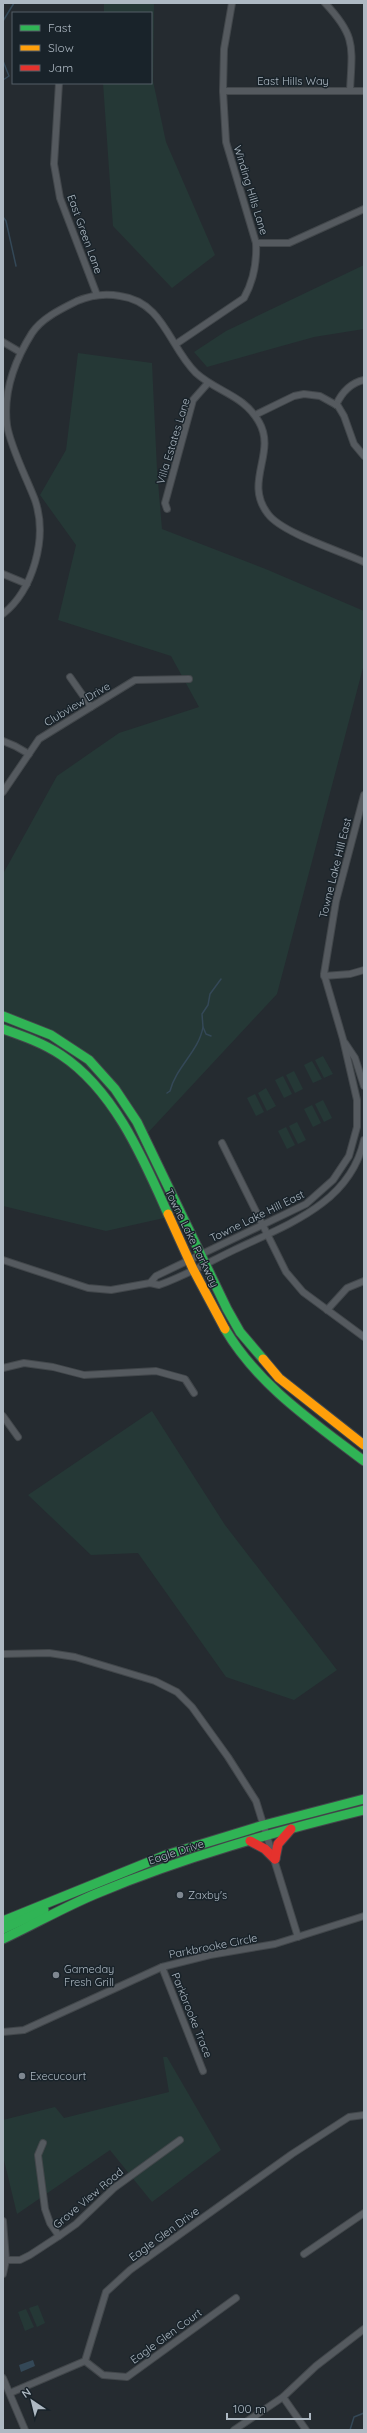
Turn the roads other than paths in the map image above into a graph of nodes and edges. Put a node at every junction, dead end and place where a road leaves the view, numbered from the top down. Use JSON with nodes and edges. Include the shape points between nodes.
{"nodes":[{"id":1,"x":232,"y":3,"type":"edge"},
{"id":2,"x":325,"y":3,"type":"edge"},
{"id":3,"x":59,"y":84,"type":"edge"},
{"id":4,"x":223,"y":90,"type":"junction"},
{"id":5,"x":350,"y":91,"type":"junction"},
{"id":6,"x":364,"y":91,"type":"edge"},
{"id":7,"x":364,"y":209,"type":"edge"},
{"id":8,"x":256,"y":243,"type":"junction"},
{"id":9,"x":97,"y":295,"type":"junction"},
{"id":10,"x":3,"y":342,"type":"edge"},
{"id":11,"x":176,"y":344,"type":"junction"},
{"id":12,"x":20,"y":352,"type":"junction"},
{"id":13,"x":364,"y":380,"type":"edge"},
{"id":14,"x":208,"y":383,"type":"junction"},
{"id":15,"x":336,"y":405,"type":"junction"},
{"id":16,"x":254,"y":415,"type":"junction"},
{"id":17,"x":364,"y":456,"type":"edge"},
{"id":18,"x":166,"y":509,"type":"dead end"},
{"id":19,"x":364,"y":562,"type":"edge"},
{"id":20,"x":3,"y":574,"type":"edge"},
{"id":21,"x":27,"y":584,"type":"junction"},
{"id":22,"x":3,"y":614,"type":"edge"},
{"id":23,"x":70,"y":677,"type":"dead end"},
{"id":24,"x":189,"y":679,"type":"dead end"},
{"id":25,"x":91,"y":707,"type":"junction"},
{"id":26,"x":3,"y":741,"type":"edge"},
{"id":27,"x":29,"y":754,"type":"junction"},
{"id":28,"x":3,"y":792,"type":"edge"},
{"id":29,"x":364,"y":795,"type":"edge"},
{"id":30,"x":364,"y":970,"type":"edge"},
{"id":31,"x":324,"y":976,"type":"junction"},
{"id":32,"x":3,"y":1016,"type":"edge"},
{"id":33,"x":3,"y":1029,"type":"edge"},
{"id":34,"x":343,"y":1040,"type":"junction"},
{"id":35,"x":364,"y":1086,"type":"edge"},
{"id":36,"x":355,"y":1089,"type":"junction"},
{"id":37,"x":364,"y":1140,"type":"edge"},
{"id":38,"x":222,"y":1143,"type":"dead end"},
{"id":39,"x":262,"y":1226,"type":"junction"},
{"id":40,"x":265,"y":1234,"type":"junction"},
{"id":41,"x":202,"y":1254,"type":"junction"},
{"id":42,"x":3,"y":1260,"type":"edge"},
{"id":43,"x":190,"y":1260,"type":"junction"},
{"id":44,"x":206,"y":1263,"type":"junction"},
{"id":45,"x":194,"y":1269,"type":"junction"},
{"id":46,"x":364,"y":1281,"type":"edge"},
{"id":47,"x":150,"y":1283,"type":"junction"},
{"id":48,"x":327,"y":1310,"type":"junction"},
{"id":49,"x":364,"y":1337,"type":"edge"},
{"id":50,"x":3,"y":1368,"type":"edge"},
{"id":51,"x":194,"y":1393,"type":"dead end"},
{"id":52,"x":3,"y":1416,"type":"edge"},
{"id":53,"x":18,"y":1437,"type":"dead end"},
{"id":54,"x":364,"y":1445,"type":"edge"},
{"id":55,"x":364,"y":1461,"type":"edge"},
{"id":56,"x":3,"y":1654,"type":"edge"},
{"id":57,"x":364,"y":1799,"type":"edge"},
{"id":58,"x":364,"y":1810,"type":"edge"},
{"id":59,"x":264,"y":1825,"type":"junction"},
{"id":60,"x":292,"y":1828,"type":"junction"},
{"id":61,"x":268,"y":1835,"type":"junction"},
{"id":62,"x":250,"y":1841,"type":"junction"},
{"id":63,"x":275,"y":1859,"type":"junction"},
{"id":64,"x":63,"y":1896,"type":"junction"},
{"id":65,"x":364,"y":1916,"type":"edge"},
{"id":66,"x":3,"y":1921,"type":"edge"},
{"id":67,"x":3,"y":1929,"type":"edge"},
{"id":68,"x":298,"y":1937,"type":"junction"},
{"id":69,"x":3,"y":1939,"type":"edge"},
{"id":70,"x":162,"y":1967,"type":"junction"},
{"id":71,"x":3,"y":2032,"type":"edge"},
{"id":72,"x":203,"y":2071,"type":"dead end"},
{"id":73,"x":364,"y":2115,"type":"edge"},
{"id":74,"x":180,"y":2140,"type":"dead end"},
{"id":75,"x":43,"y":2143,"type":"dead end"},
{"id":76,"x":364,"y":2214,"type":"edge"},
{"id":77,"x":3,"y":2221,"type":"edge"},
{"id":78,"x":59,"y":2236,"type":"junction"},
{"id":79,"x":304,"y":2254,"type":"dead end"},
{"id":80,"x":6,"y":2260,"type":"junction"},
{"id":81,"x":3,"y":2274,"type":"edge"},
{"id":82,"x":236,"y":2298,"type":"dead end"},
{"id":83,"x":364,"y":2329,"type":"edge"},
{"id":84,"x":85,"y":2361,"type":"junction"},
{"id":85,"x":3,"y":2378,"type":"edge"},
{"id":86,"x":10,"y":2393,"type":"junction"},
{"id":87,"x":283,"y":2398,"type":"junction"},
{"id":88,"x":25,"y":2430,"type":"edge"},
{"id":89,"x":234,"y":2430,"type":"edge"},
{"id":90,"x":306,"y":2430,"type":"edge"}],
"edges":[{"from":1,"to":4,"type":"street","name":"Winding Hills Lane","via":[[224,49]]},
{"from":2,"to":5,"type":"street","via":[[342,21],[351,45]]},
{"from":3,"to":9,"type":"street","name":"East Green Lane","via":[[55,171],[60,198]]},
{"from":4,"to":5,"type":"street","name":"East Hills Way"},
{"from":4,"to":8,"type":"street","name":"Winding Hills Lane","via":[[226,142]]},
{"from":5,"to":6,"type":"street","name":"East Hills Way"},
{"from":7,"to":8,"type":"street","via":[[289,243]]},
{"from":8,"to":11,"type":"street","name":"Winding Hills Lane","via":[[254,276],[244,298]]},
{"from":9,"to":11,"type":"street","via":[[106,293],[135,298],[153,312]]},
{"from":9,"to":12,"type":"street","via":[[84,298],[48,317],[36,327]]},
{"from":10,"to":12,"type":"street"},
{"from":11,"to":14,"type":"street","via":[[195,372]]},
{"from":12,"to":21,"type":"street","via":[[6,407],[7,427],[36,503],[39,521],[35,559]]},
{"from":13,"to":15,"type":"street","via":[[351,385],[340,395]]},
{"from":14,"to":16,"type":"street","via":[[239,398]]},
{"from":14,"to":18,"type":"street","name":"Villa Estates Lane","via":[[193,400],[165,503]]},
{"from":15,"to":16,"type":"street","via":[[320,396],[304,394],[294,396]]},
{"from":15,"to":17,"type":"street","via":[[344,416],[354,444]]},
{"from":16,"to":19,"type":"street","via":[[264,433],[265,446],[257,485],[266,512],[274,522],[287,530]]},
{"from":20,"to":21,"type":"street"},
{"from":21,"to":22,"type":"street","via":[[13,606]]},
{"from":23,"to":25,"type":"street"},
{"from":24,"to":25,"type":"street","name":"Clubview Drive","via":[[136,680]]},
{"from":25,"to":27,"type":"street","name":"Clubview Drive","via":[[39,739]]},
{"from":26,"to":27,"type":"street"},
{"from":27,"to":28,"type":"street","name":"Clubview Drive"},
{"from":29,"to":31,"type":"street","name":"Towne Lake Hill East","via":[[336,901]]},
{"from":30,"to":31,"type":"street"},
{"from":31,"to":34,"type":"street","name":"Towne Lake Hill East"},
{"from":32,"to":41,"type":"main road","name":"Towne Lake Parkway","via":[[51,1035],[89,1060],[115,1089],[137,1122]]},
{"from":33,"to":43,"type":"main road","name":"Towne Lake Parkway","via":[[25,1037],[67,1060],[100,1090],[128,1132]]},
{"from":34,"to":35,"type":"street","name":"Towne Lake Hill East","via":[[355,1058]]},
{"from":34,"to":36,"type":"street","name":"Towne Lake Hill East"},
{"from":35,"to":36,"type":"street"},
{"from":36,"to":39,"type":"street","name":"Towne Lake Hill East","via":[[357,1127],[349,1156],[342,1168],[324,1190],[306,1204]]},
{"from":37,"to":40,"type":"street","name":"Towne Lake Hill East","via":[[352,1171],[325,1202],[315,1210]]},
{"from":38,"to":39,"type":"street"},
{"from":39,"to":40,"type":"street"},
{"from":39,"to":41,"type":"street","name":"Towne Lake Hill East"},
{"from":40,"to":44,"type":"street","name":"Towne Lake Hill East"},
{"from":40,"to":48,"type":"street","via":[[289,1276],[303,1292]]},
{"from":41,"to":43,"type":"street","name":"Towne Lake Hill East"},
{"from":41,"to":44,"type":"main road","name":"Towne Lake Parkway"},
{"from":42,"to":47,"type":"street","name":"Towne Lake Hill East","via":[[88,1288],[111,1290]]},
{"from":43,"to":45,"type":"main road","name":"Towne Lake Parkway"},
{"from":43,"to":47,"type":"street","name":"Towne Lake Hill East","via":[[156,1276]]},
{"from":44,"to":45,"type":"street","name":"Towne Lake Hill East"},
{"from":44,"to":54,"type":"main road","name":"Towne Lake Parkway","via":[[232,1320],[265,1364],[295,1392]]},
{"from":45,"to":47,"type":"street","name":"Towne Lake Hill East","via":[[159,1285]]},
{"from":45,"to":55,"type":"main road","name":"Towne Lake Parkway","via":[[224,1328],[251,1366],[285,1398]]},
{"from":46,"to":48,"type":"street","via":[[348,1288]]},
{"from":48,"to":49,"type":"street"},
{"from":50,"to":51,"type":"street","via":[[24,1363],[84,1375],[156,1371],[186,1379]]},
{"from":52,"to":53,"type":"street"},
{"from":56,"to":59,"type":"street","via":[[49,1653],[75,1657],[155,1682],[177,1692],[192,1706],[228,1757],[256,1801]]},
{"from":57,"to":59,"type":"main road","name":"Eagle Drive"},
{"from":58,"to":60,"type":"main road","name":"Eagle Drive"},
{"from":59,"to":61,"type":"street"},
{"from":59,"to":64,"type":"main road","name":"Eagle Drive","via":[[145,1862]]},
{"from":60,"to":61,"type":"main road","name":"Eagle Drive"},
{"from":60,"to":63,"type":"main road","via":[[278,1844]]},
{"from":61,"to":62,"type":"main road","name":"Eagle Drive"},
{"from":61,"to":63,"type":"street"},
{"from":62,"to":63,"type":"main road"},
{"from":62,"to":69,"type":"main road","name":"Eagle Drive","via":[[123,1883]]},
{"from":63,"to":68,"type":"street"},
{"from":64,"to":66,"type":"main road","name":"Eagle Drive"},
{"from":64,"to":67,"type":"main road","via":[[41,1912]]},
{"from":65,"to":68,"type":"street","name":"Parkbrooke Circle"},
{"from":68,"to":70,"type":"street","name":"Parkbrooke Circle","via":[[262,1947],[210,1955]]},
{"from":70,"to":71,"type":"street","name":"Parkbrooke Circle","via":[[24,2030]]},
{"from":70,"to":72,"type":"street","name":"Parkbrooke Trace"},
{"from":73,"to":84,"type":"street","name":"Eagle Glen Drive","via":[[349,2117],[292,2154],[113,2284],[106,2292]]},
{"from":74,"to":78,"type":"street","name":"Grove View Road","via":[[114,2188],[76,2224]]},
{"from":75,"to":78,"type":"street","via":[[38,2155],[45,2209],[50,2223]]},
{"from":76,"to":79,"type":"street"},
{"from":77,"to":80,"type":"street"},
{"from":78,"to":80,"type":"street","name":"Grove View Road","via":[[30,2256],[20,2260]]},
{"from":80,"to":81,"type":"street"},
{"from":82,"to":84,"type":"street","name":"Eagle Glen Court","via":[[127,2377],[104,2375]]},
{"from":83,"to":87,"type":"street","via":[[316,2366]]},
{"from":84,"to":86,"type":"street"},
{"from":85,"to":86,"type":"street"},
{"from":86,"to":88,"type":"street"},
{"from":87,"to":89,"type":"street"},
{"from":87,"to":90,"type":"street"}]}
